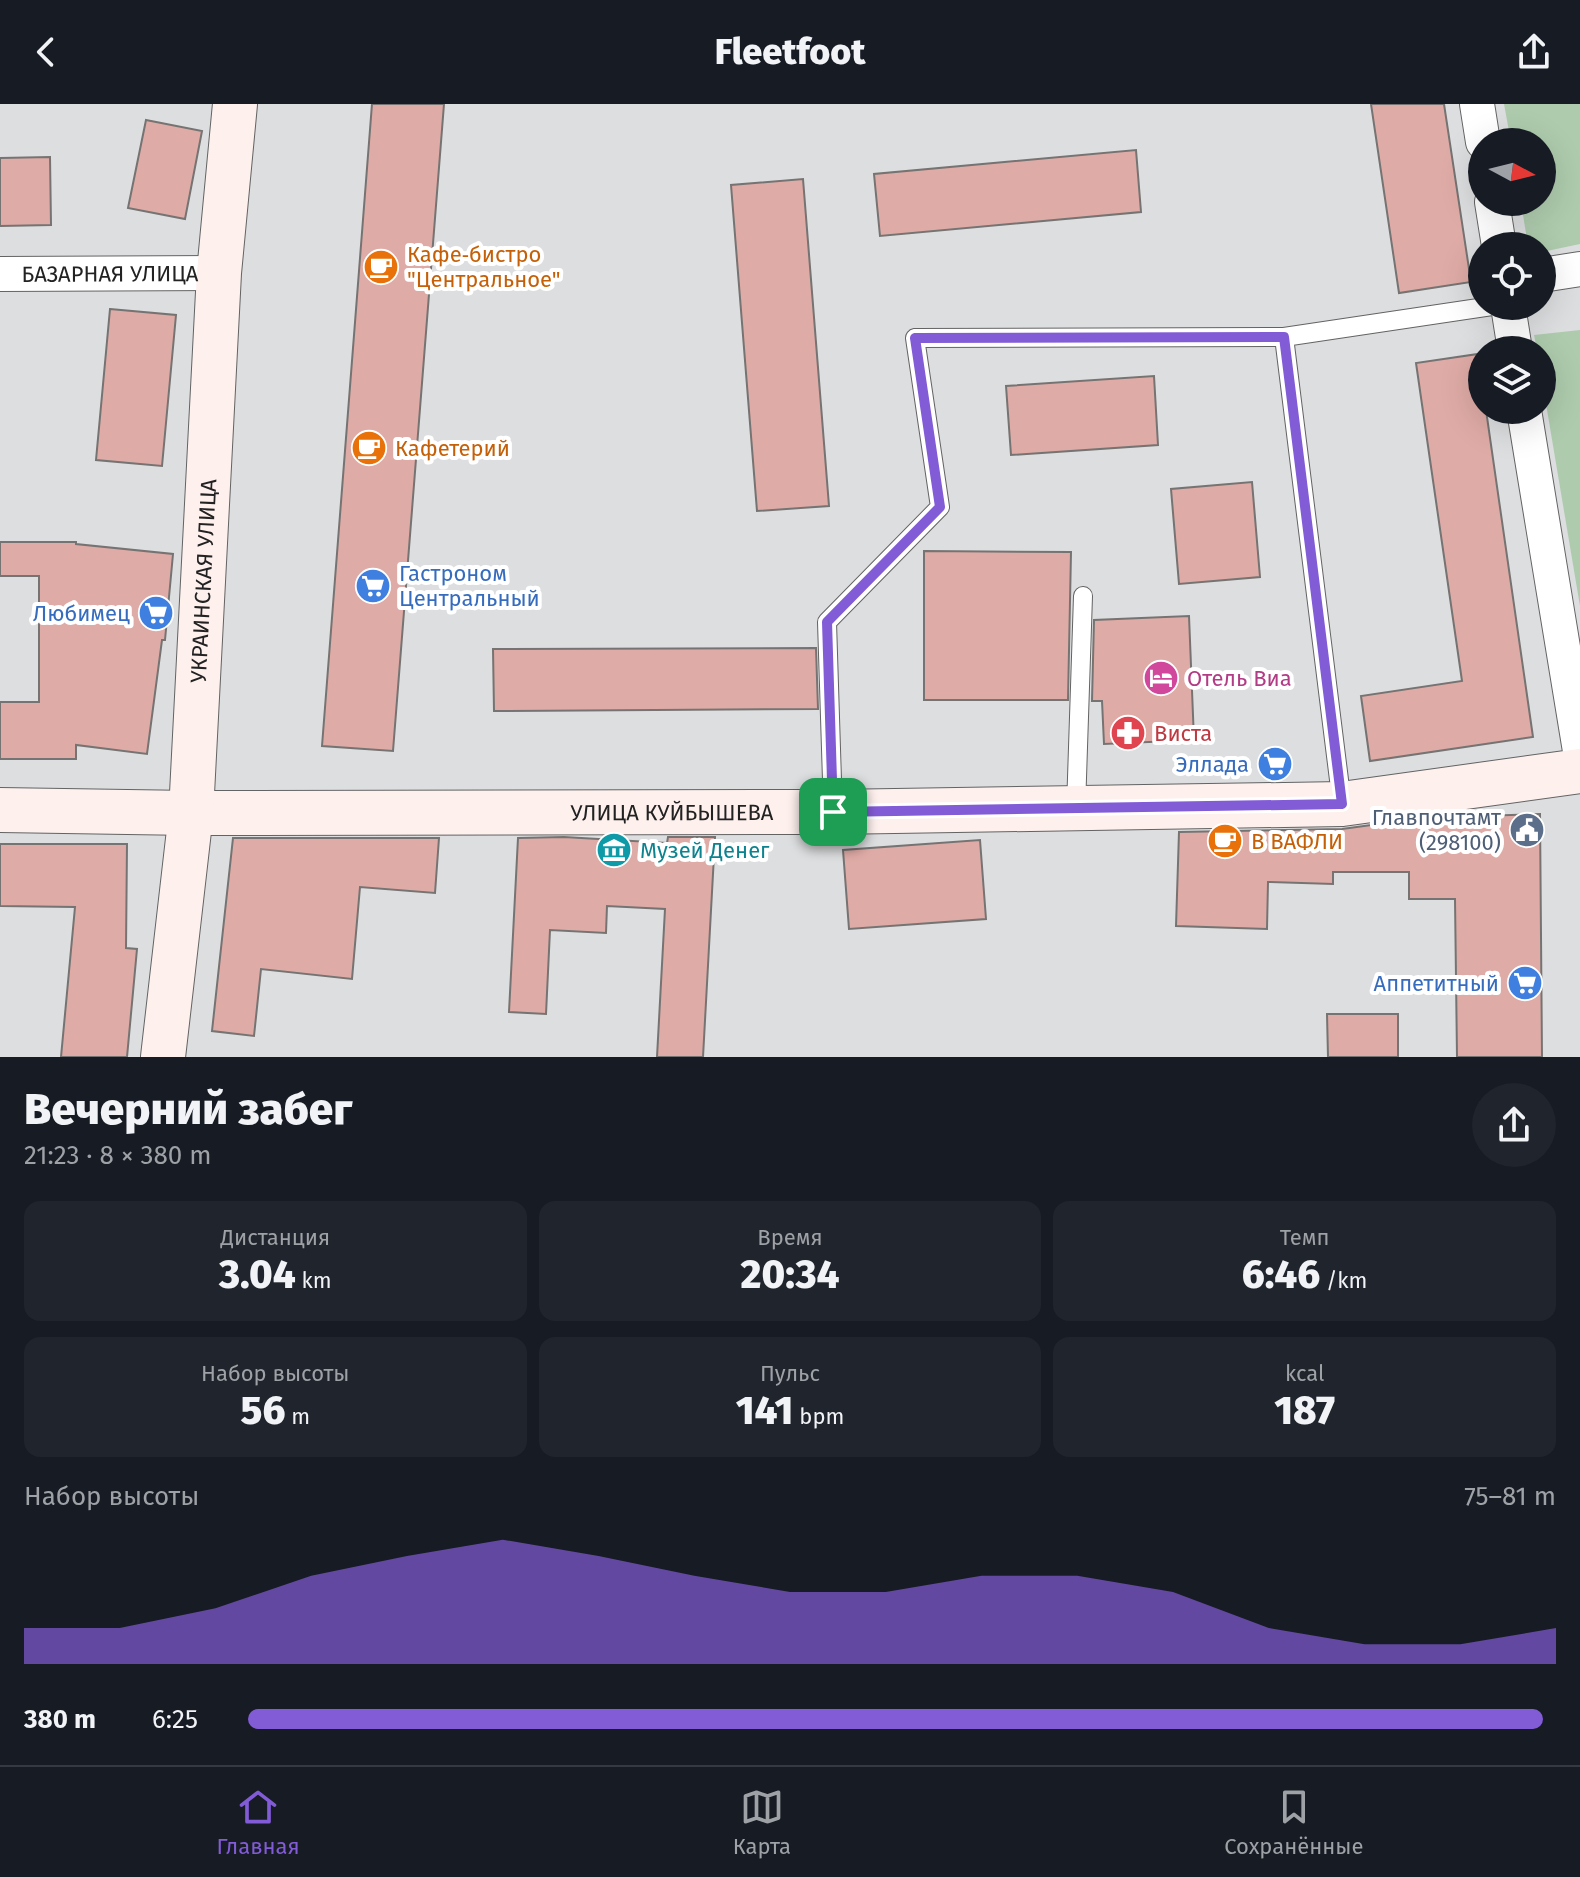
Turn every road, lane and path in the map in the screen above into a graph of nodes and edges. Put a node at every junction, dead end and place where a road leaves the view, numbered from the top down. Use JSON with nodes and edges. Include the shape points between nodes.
{"nodes":[{"id":1,"x":235,"y":104,"type":"edge"},
{"id":2,"x":1477,"y":104,"type":"edge"},
{"id":3,"x":1481,"y":128,"type":"edge"},
{"id":4,"x":1580,"y":269,"type":"edge"},
{"id":5,"x":219,"y":273,"type":"junction"},
{"id":6,"x":1556,"y":273,"type":"edge"},
{"id":7,"x":0,"y":274,"type":"edge"},
{"id":8,"x":1468,"y":310,"type":"edge"},
{"id":9,"x":1284,"y":337,"type":"junction"},
{"id":10,"x":1526,"y":424,"type":"edge"},
{"id":11,"x":1083,"y":596,"type":"dead end"},
{"id":12,"x":1580,"y":751,"type":"edge"},
{"id":13,"x":1580,"y":771,"type":"edge"},
{"id":14,"x":1342,"y":804,"type":"junction"},
{"id":15,"x":1076,"y":808,"type":"junction"},
{"id":16,"x":0,"y":810,"type":"edge"},
{"id":17,"x":833,"y":812,"type":"junction"},
{"id":18,"x":191,"y":813,"type":"junction"},
{"id":19,"x":163,"y":1057,"type":"edge"}],
"edges":[{"from":1,"to":5,"type":"main road","name":"УКРАИНСКАЯ УЛИЦА"},
{"from":2,"to":3,"type":"street"},
{"from":4,"to":6,"type":"street"},
{"from":5,"to":7,"type":"street","name":"БАЗАРНАЯ УЛИЦА"},
{"from":5,"to":18,"type":"main road","name":"УКРАИНСКАЯ УЛИЦА"},
{"from":8,"to":9,"type":"lane"},
{"from":9,"to":14,"type":"lane"},
{"from":9,"to":17,"type":"lane","via":[[915,338],[940,507],[827,622]]},
{"from":10,"to":12,"type":"street"},
{"from":11,"to":15,"type":"lane"},
{"from":13,"to":14,"type":"main road","name":"УЛИЦА КУЙБЫШЕВА"},
{"from":14,"to":15,"type":"main road","name":"УЛИЦА КУЙБЫШЕВА"},
{"from":15,"to":17,"type":"main road","name":"УЛИЦА КУЙБЫШЕВА"},
{"from":16,"to":18,"type":"main road","name":"УЛИЦА КУЙБЫШЕВА"},
{"from":17,"to":18,"type":"main road","name":"УЛИЦА КУЙБЫШЕВА"},
{"from":18,"to":19,"type":"main road","name":"УКРАИНСКАЯ УЛИЦА"}]}
